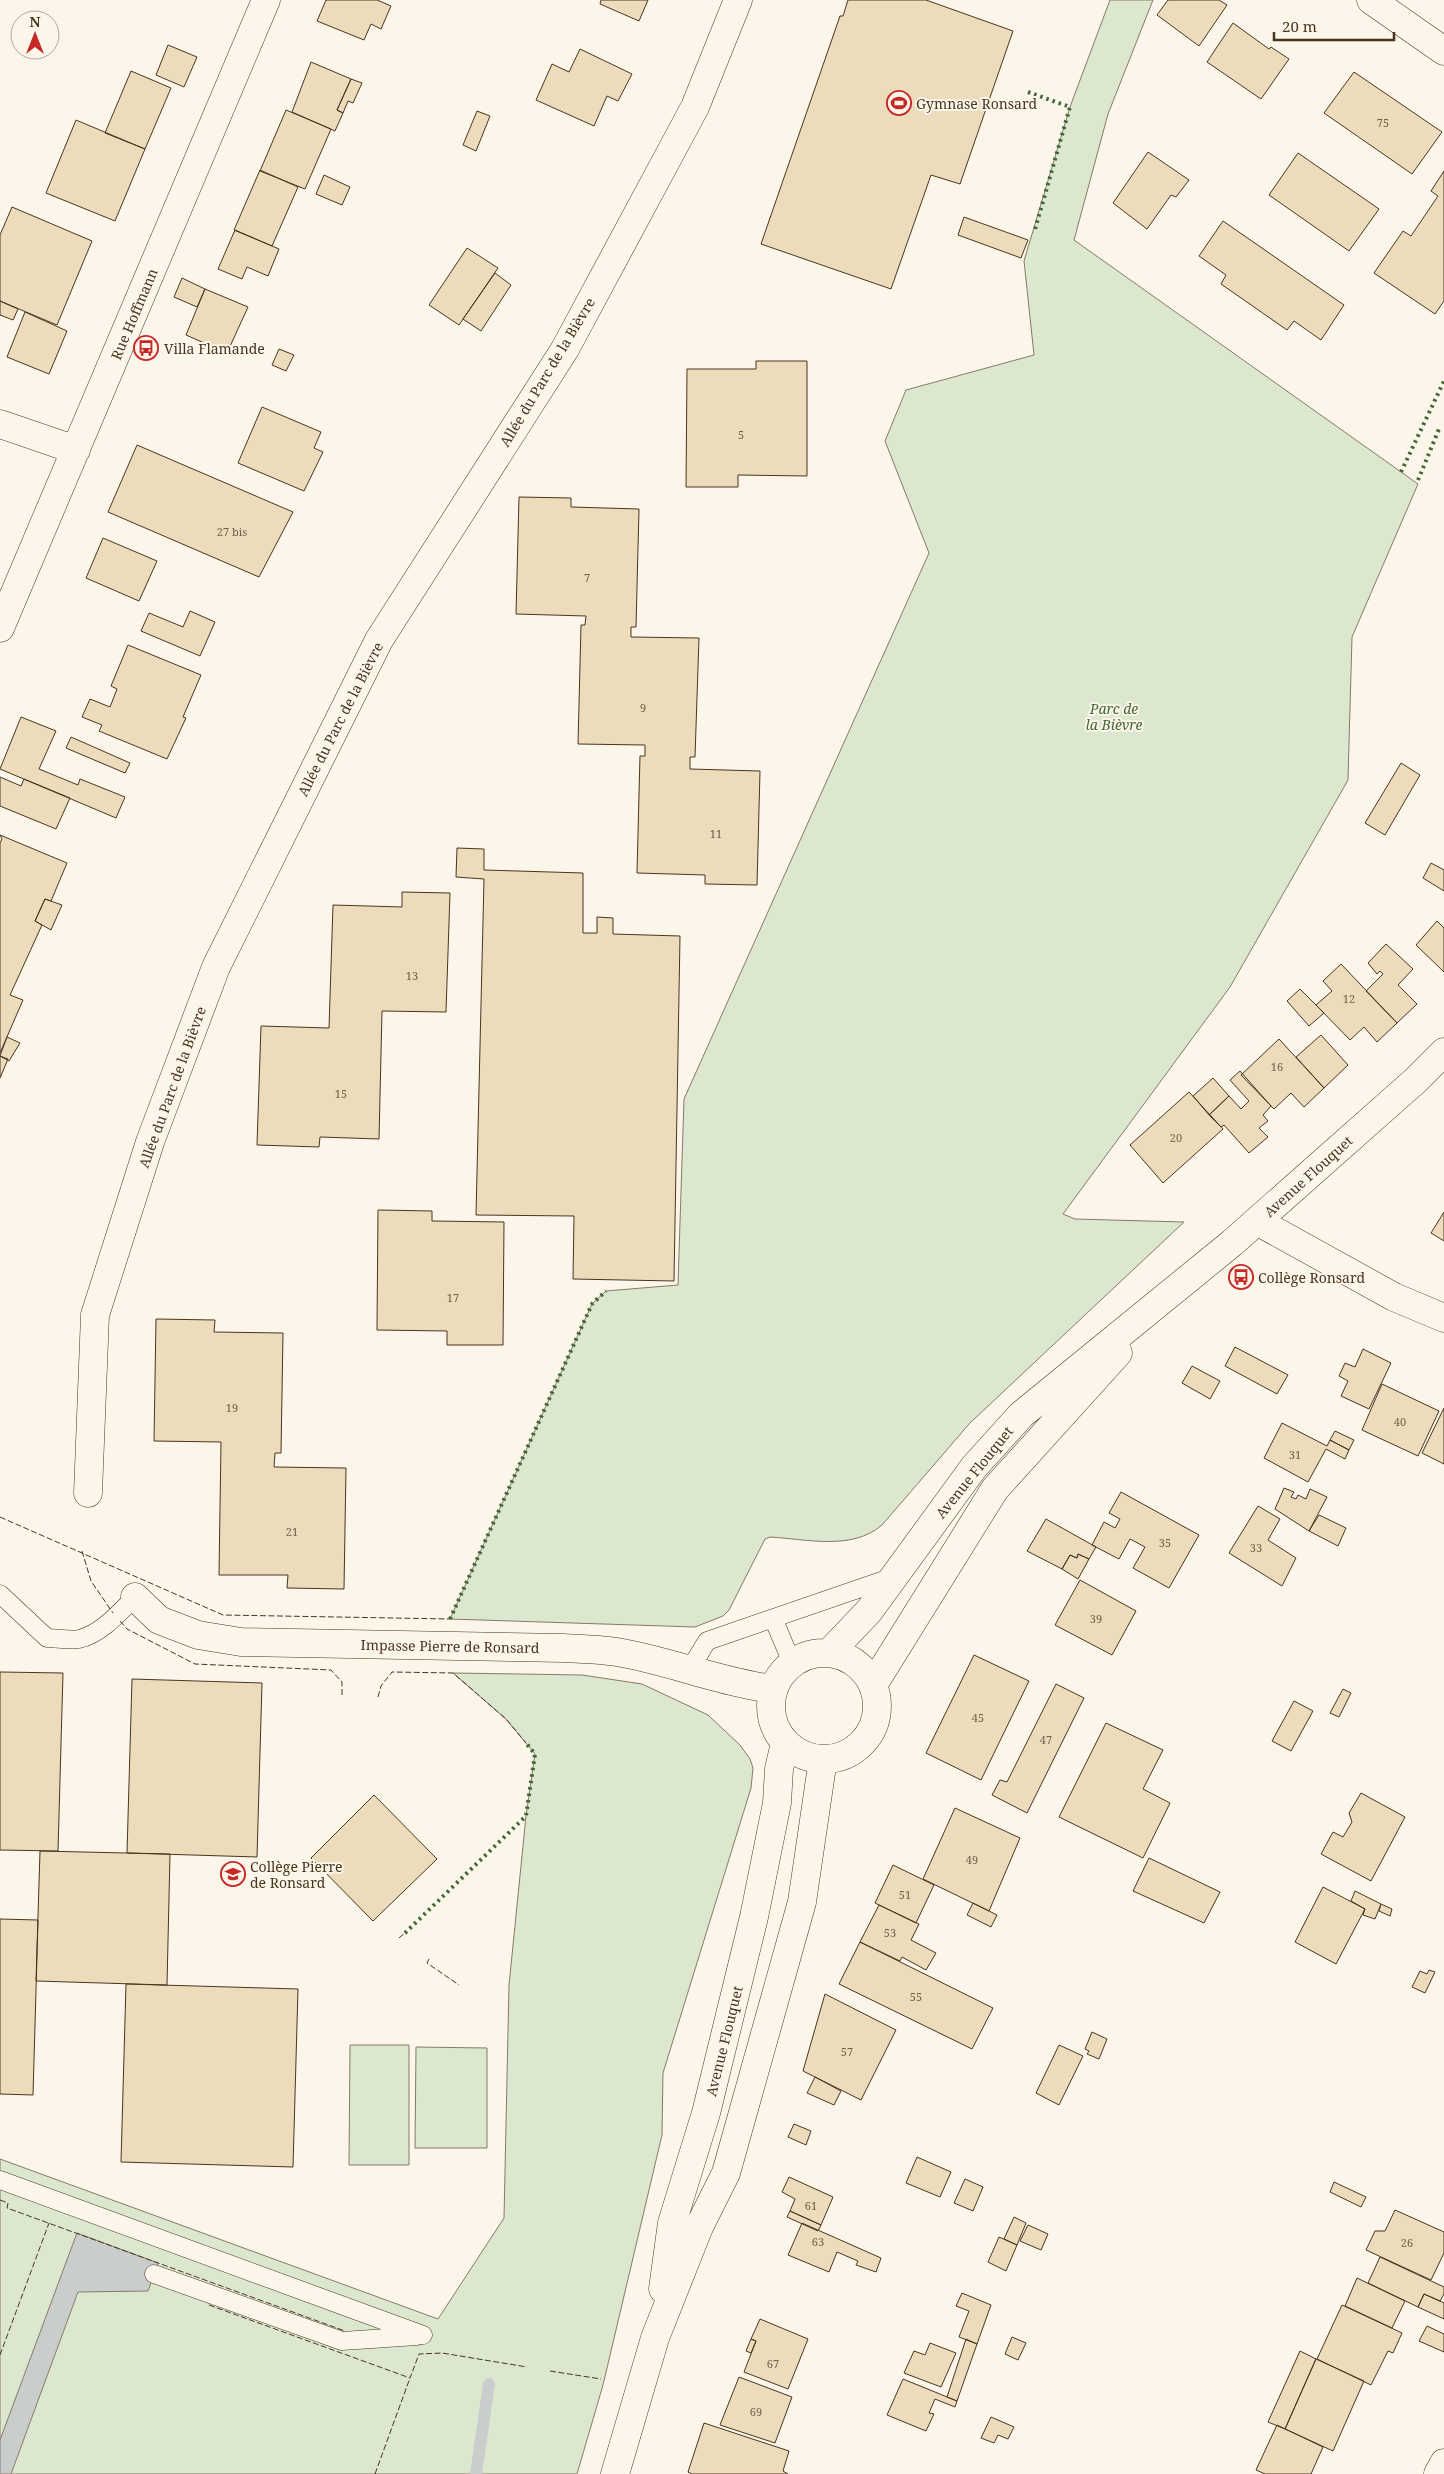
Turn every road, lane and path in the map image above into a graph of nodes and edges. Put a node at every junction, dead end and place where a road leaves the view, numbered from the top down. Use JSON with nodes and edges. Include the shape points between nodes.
{"nodes":[{"id":1,"x":266,"y":0,"type":"edge"},
{"id":2,"x":738,"y":0,"type":"edge"},
{"id":3,"x":1371,"y":0,"type":"edge"},
{"id":4,"x":1444,"y":51,"type":"edge"},
{"id":5,"x":0,"y":424,"type":"edge"},
{"id":6,"x":76,"y":450,"type":"junction"},
{"id":7,"x":0,"y":628,"type":"edge"},
{"id":8,"x":1444,"y":1052,"type":"edge"},
{"id":9,"x":1257,"y":1221,"type":"junction"},
{"id":10,"x":1168,"y":1297,"type":"junction"},
{"id":11,"x":1444,"y":1318,"type":"edge"},
{"id":12,"x":88,"y":1493,"type":"dead end"},
{"id":13,"x":896,"y":1575,"type":"junction"},
{"id":14,"x":0,"y":1594,"type":"edge"},
{"id":15,"x":135,"y":1597,"type":"joint"},
{"id":16,"x":773,"y":1618,"type":"junction"},
{"id":17,"x":829,"y":1653,"type":"junction"},
{"id":18,"x":792,"y":1663,"type":"junction"},
{"id":19,"x":690,"y":1669,"type":"junction"},
{"id":20,"x":873,"y":1685,"type":"junction"},
{"id":21,"x":773,"y":1689,"type":"junction"},
{"id":22,"x":785,"y":1743,"type":"junction"},
{"id":23,"x":823,"y":1759,"type":"junction"},
{"id":24,"x":0,"y":2180,"type":"edge"},
{"id":25,"x":154,"y":2274,"type":"dead end"},
{"id":26,"x":655,"y":2338,"type":"junction"},
{"id":27,"x":1444,"y":2463,"type":"edge"},
{"id":28,"x":615,"y":2474,"type":"edge"},
{"id":29,"x":1438,"y":2474,"type":"edge"}],
"edges":[{"from":1,"to":6,"type":"street","name":"Rue Hoffmann"},
{"from":2,"to":12,"type":"street","name":"Allée du Parc de la Bièvre","via":[[695,107],[565,349],[380,640],[216,967],[150,1142],[95,1315]]},
{"from":3,"to":4,"type":"street"},
{"from":5,"to":6,"type":"street"},
{"from":6,"to":7,"type":"street","name":"Rue Hoffmann"},
{"from":8,"to":9,"type":"street","name":"Avenue Flouquet"},
{"from":9,"to":10,"type":"street","name":"Avenue Flouquet"},
{"from":9,"to":11,"type":"street","via":[[1394,1297]]},
{"from":10,"to":13,"type":"street","name":"Avenue Flouquet","via":[[1021,1415],[974,1467]]},
{"from":10,"to":20,"type":"street","name":"Avenue Flouquet","via":[[995,1489]]},
{"from":13,"to":16,"type":"lane"},
{"from":13,"to":17,"type":"street","name":"Avenue Flouquet","via":[[869,1611]]},
{"from":14,"to":15,"type":"lane","via":[[47,1638],[77,1639],[90,1635]]},
{"from":15,"to":19,"type":"street","name":"Impasse Pierre de Ronsard","via":[[159,1620],[198,1635],[241,1642],[616,1651]]},
{"from":16,"to":18,"type":"lane"},
{"from":16,"to":19,"type":"lane","via":[[707,1641]]},
{"from":17,"to":18,"type":"street","via":[[809,1654]]},
{"from":17,"to":20,"type":"street","via":[[855,1663]]},
{"from":18,"to":21,"type":"street","via":[[780,1675]]},
{"from":19,"to":21,"type":"street","name":"Impasse Pierre de Ronsard","via":[[741,1685]]},
{"from":20,"to":23,"type":"street","via":[[877,1715],[872,1729],[852,1751]]},
{"from":21,"to":22,"type":"street","via":[[771,1717]]},
{"from":22,"to":23,"type":"street","via":[[802,1754]]},
{"from":22,"to":26,"type":"street","name":"Avenue Flouquet","via":[[779,1769],[777,1803],[754,1917],[706,2113],[672,2224]]},
{"from":23,"to":26,"type":"street","name":"Avenue Flouquet","via":[[802,1902],[740,2125],[726,2173],[698,2227]]},
{"from":24,"to":25,"type":"lane","via":[[423,2336],[342,2341]]},
{"from":26,"to":28,"type":"street","name":"Avenue Flouquet"},
{"from":27,"to":29,"type":"street"}]}
